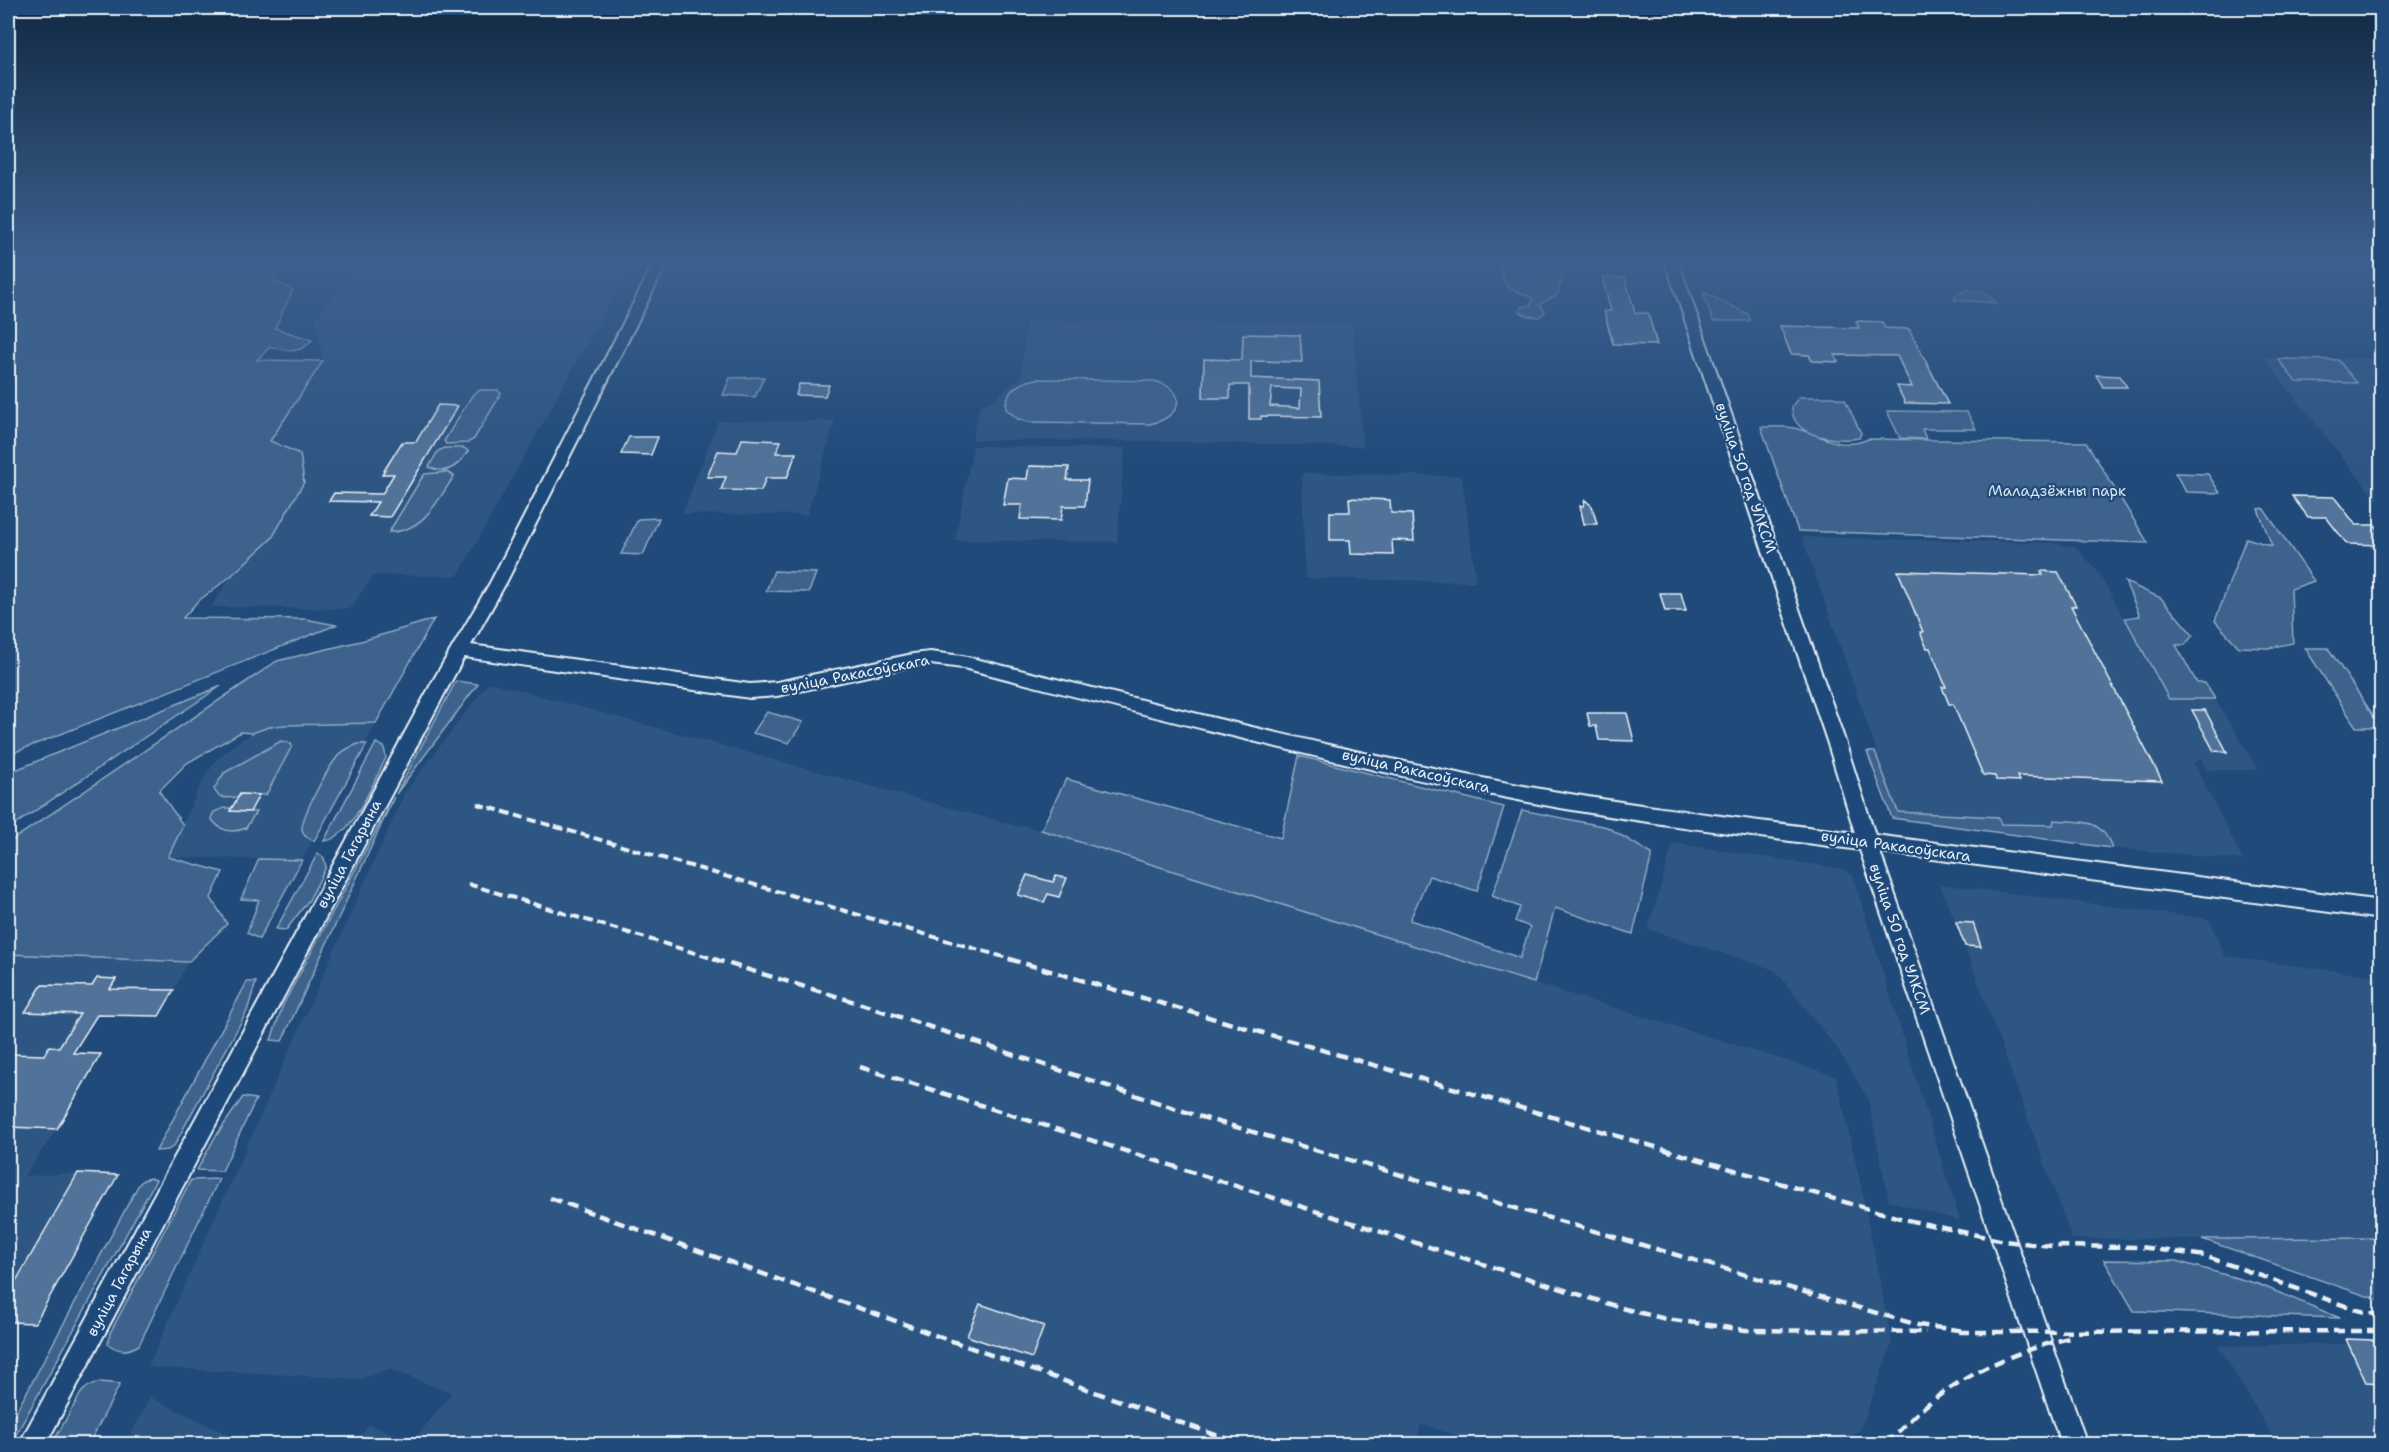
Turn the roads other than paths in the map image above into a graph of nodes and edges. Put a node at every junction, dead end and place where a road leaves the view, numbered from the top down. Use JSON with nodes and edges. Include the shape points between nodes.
{"nodes":[{"id":1,"x":627,"y":329,"type":"edge"},
{"id":2,"x":1694,"y":329,"type":"edge"},
{"id":3,"x":460,"y":650,"type":"junction"},
{"id":4,"x":1867,"y":842,"type":"junction"},
{"id":5,"x":2382,"y":910,"type":"edge"},
{"id":6,"x":32,"y":1444,"type":"edge"},
{"id":7,"x":2074,"y":1444,"type":"edge"}],
"edges":[{"from":1,"to":3,"type":"main road","name":"вуліца Гагарына"},
{"from":2,"to":4,"type":"main road","name":"вуліца 50 год УЛКСМ"},
{"from":3,"to":4,"type":"main road","name":"вуліца Ракасоўскага","via":[[750,691],[777,689],[921,659],[963,662],[1505,792]]},
{"from":3,"to":6,"type":"main road","name":"вуліца Гагарына"},
{"from":4,"to":5,"type":"main road","name":"вуліца Ракасоўскага"},
{"from":4,"to":7,"type":"main road","name":"вуліца 50 год УЛКСМ"}]}
